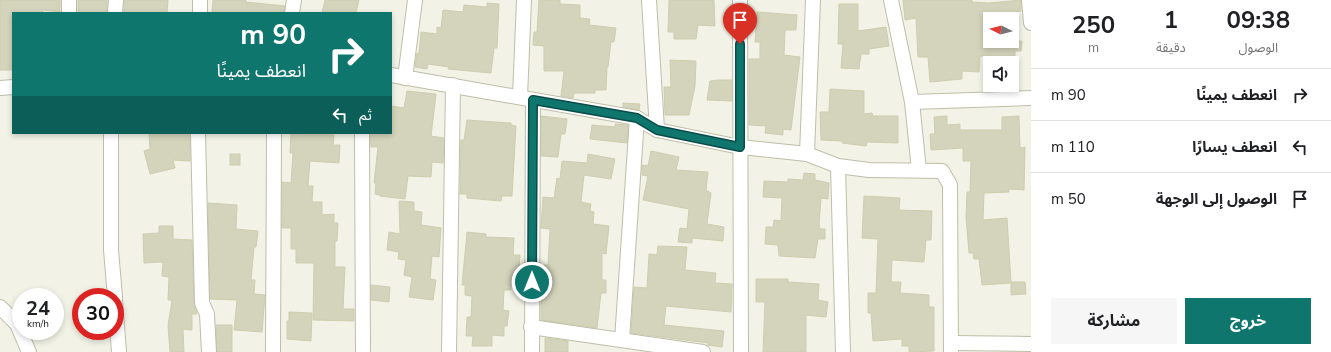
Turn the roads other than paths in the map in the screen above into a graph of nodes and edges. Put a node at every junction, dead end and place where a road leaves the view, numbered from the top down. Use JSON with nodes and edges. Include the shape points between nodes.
{"nodes":[{"id":1,"x":69,"y":0,"type":"edge"},
{"id":2,"x":116,"y":0,"type":"edge"},
{"id":3,"x":200,"y":0,"type":"edge"},
{"id":4,"x":294,"y":0,"type":"edge"},
{"id":5,"x":415,"y":0,"type":"edge"},
{"id":6,"x":524,"y":0,"type":"edge"},
{"id":7,"x":649,"y":0,"type":"edge"},
{"id":8,"x":740,"y":0,"type":"edge"},
{"id":9,"x":813,"y":0,"type":"edge"},
{"id":10,"x":891,"y":0,"type":"edge"},
{"id":11,"x":1029,"y":0,"type":"edge"},
{"id":12,"x":69,"y":12,"type":"edge"},
{"id":13,"x":115,"y":12,"type":"edge"},
{"id":14,"x":200,"y":12,"type":"edge"},
{"id":15,"x":292,"y":12,"type":"edge"},
{"id":16,"x":1031,"y":23,"type":"edge"},
{"id":17,"x":392,"y":75,"type":"edge"},
{"id":18,"x":405,"y":78,"type":"junction"},
{"id":19,"x":453,"y":85,"type":"junction"},
{"id":20,"x":12,"y":87,"type":"edge"},
{"id":21,"x":0,"y":88,"type":"edge"},
{"id":22,"x":526,"y":98,"type":"junction"},
{"id":23,"x":1031,"y":98,"type":"edge"},
{"id":24,"x":912,"y":102,"type":"junction"},
{"id":25,"x":637,"y":118,"type":"junction"},
{"id":26,"x":657,"y":130,"type":"junction"},
{"id":27,"x":111,"y":134,"type":"edge"},
{"id":28,"x":198,"y":134,"type":"edge"},
{"id":29,"x":274,"y":134,"type":"edge"},
{"id":30,"x":362,"y":134,"type":"edge"},
{"id":31,"x":740,"y":147,"type":"junction"},
{"id":32,"x":807,"y":154,"type":"junction"},
{"id":33,"x":838,"y":166,"type":"junction"},
{"id":34,"x":918,"y":170,"type":"junction"},
{"id":35,"x":114,"y":288,"type":"edge"},
{"id":36,"x":0,"y":307,"type":"edge"},
{"id":37,"x":531,"y":327,"type":"junction"},
{"id":38,"x":118,"y":340,"type":"edge"},
{"id":39,"x":622,"y":340,"type":"junction"},
{"id":40,"x":1031,"y":344,"type":"edge"},
{"id":41,"x":951,"y":347,"type":"edge"},
{"id":42,"x":1005,"y":348,"type":"edge"},
{"id":43,"x":29,"y":352,"type":"edge"},
{"id":44,"x":119,"y":352,"type":"edge"},
{"id":45,"x":208,"y":352,"type":"edge"},
{"id":46,"x":273,"y":352,"type":"edge"},
{"id":47,"x":363,"y":352,"type":"edge"},
{"id":48,"x":449,"y":352,"type":"edge"},
{"id":49,"x":532,"y":352,"type":"edge"},
{"id":50,"x":703,"y":352,"type":"edge"},
{"id":51,"x":741,"y":352,"type":"edge"},
{"id":52,"x":843,"y":352,"type":"edge"}],
"edges":[{"from":1,"to":12,"type":"street"},
{"from":2,"to":13,"type":"street"},
{"from":3,"to":14,"type":"street"},
{"from":4,"to":15,"type":"street"},
{"from":5,"to":18,"type":"street"},
{"from":6,"to":22,"type":"street"},
{"from":7,"to":26,"type":"street"},
{"from":8,"to":31,"type":"street"},
{"from":9,"to":32,"type":"street"},
{"from":10,"to":24,"type":"street"},
{"from":11,"to":16,"type":"street"},
{"from":17,"to":18,"type":"street"},
{"from":18,"to":19,"type":"street"},
{"from":19,"to":22,"type":"street"},
{"from":19,"to":48,"type":"street"},
{"from":20,"to":21,"type":"street"},
{"from":22,"to":25,"type":"street"},
{"from":22,"to":37,"type":"street"},
{"from":23,"to":24,"type":"street"},
{"from":24,"to":34,"type":"street"},
{"from":25,"to":26,"type":"street"},
{"from":25,"to":39,"type":"street"},
{"from":26,"to":31,"type":"street"},
{"from":27,"to":35,"type":"street","via":[[111,250]]},
{"from":28,"to":45,"type":"street","via":[[202,303],[207,314]]},
{"from":29,"to":46,"type":"street"},
{"from":30,"to":47,"type":"street"},
{"from":31,"to":32,"type":"street"},
{"from":31,"to":51,"type":"street"},
{"from":32,"to":33,"type":"street"},
{"from":33,"to":34,"type":"street","via":[[869,170]]},
{"from":33,"to":52,"type":"street"},
{"from":34,"to":41,"type":"street","via":[[942,171],[950,185]]},
{"from":36,"to":43,"type":"street","via":[[17,324]]},
{"from":37,"to":39,"type":"street"},
{"from":37,"to":49,"type":"street"},
{"from":38,"to":44,"type":"street"},
{"from":39,"to":50,"type":"street"},
{"from":40,"to":42,"type":"street"},
{"from":41,"to":42,"type":"street"}]}
